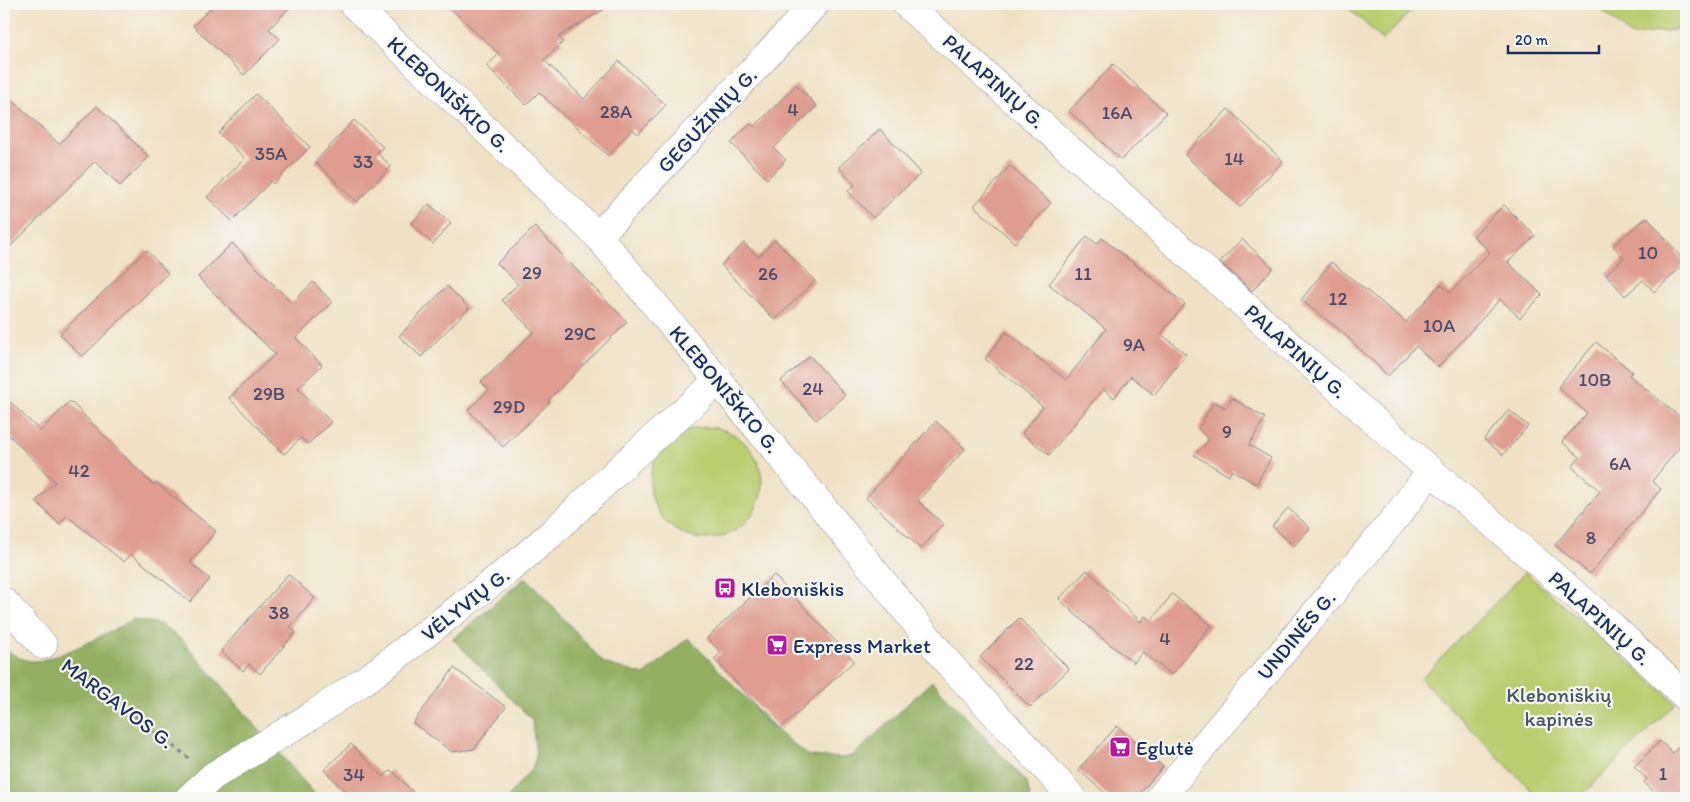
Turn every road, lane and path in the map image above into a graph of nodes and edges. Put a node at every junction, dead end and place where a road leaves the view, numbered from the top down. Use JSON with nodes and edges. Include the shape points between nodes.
{"nodes":[{"id":1,"x":353,"y":4,"type":"edge"},
{"id":2,"x":815,"y":4,"type":"edge"},
{"id":3,"x":906,"y":4,"type":"edge"},
{"id":4,"x":598,"y":236,"type":"junction"},
{"id":5,"x":719,"y":380,"type":"junction"},
{"id":6,"x":1431,"y":471,"type":"junction"},
{"id":7,"x":4,"y":602,"type":"edge"},
{"id":8,"x":43,"y":645,"type":"joint"},
{"id":9,"x":1686,"y":696,"type":"edge"},
{"id":10,"x":213,"y":776,"type":"junction"},
{"id":11,"x":189,"y":798,"type":"edge"},
{"id":12,"x":1073,"y":798,"type":"edge"},
{"id":13,"x":1160,"y":798,"type":"edge"}],
"edges":[{"from":1,"to":4,"type":"street","name":"KLEBONIŠKIO G."},
{"from":2,"to":4,"type":"street","name":"GEGUŽINIŲ G."},
{"from":3,"to":6,"type":"street","name":"PALAPINIŲ G."},
{"from":4,"to":5,"type":"street","name":"KLEBONIŠKIO G."},
{"from":5,"to":10,"type":"street","name":"VĖLYVIŲ G.","via":[[516,564],[371,676]]},
{"from":5,"to":12,"type":"street","name":"KLEBONIŠKIO G.","via":[[949,664]]},
{"from":6,"to":9,"type":"street","name":"PALAPINIŲ G.","via":[[1612,626]]},
{"from":6,"to":13,"type":"street","name":"UNDINĖS G."},
{"from":7,"to":8,"type":"street","name":"MARGAVOS G."},
{"from":8,"to":10,"type":"path","name":"MARGAVOS G."},
{"from":10,"to":11,"type":"street","name":"VĖLYVIŲ G."}]}
